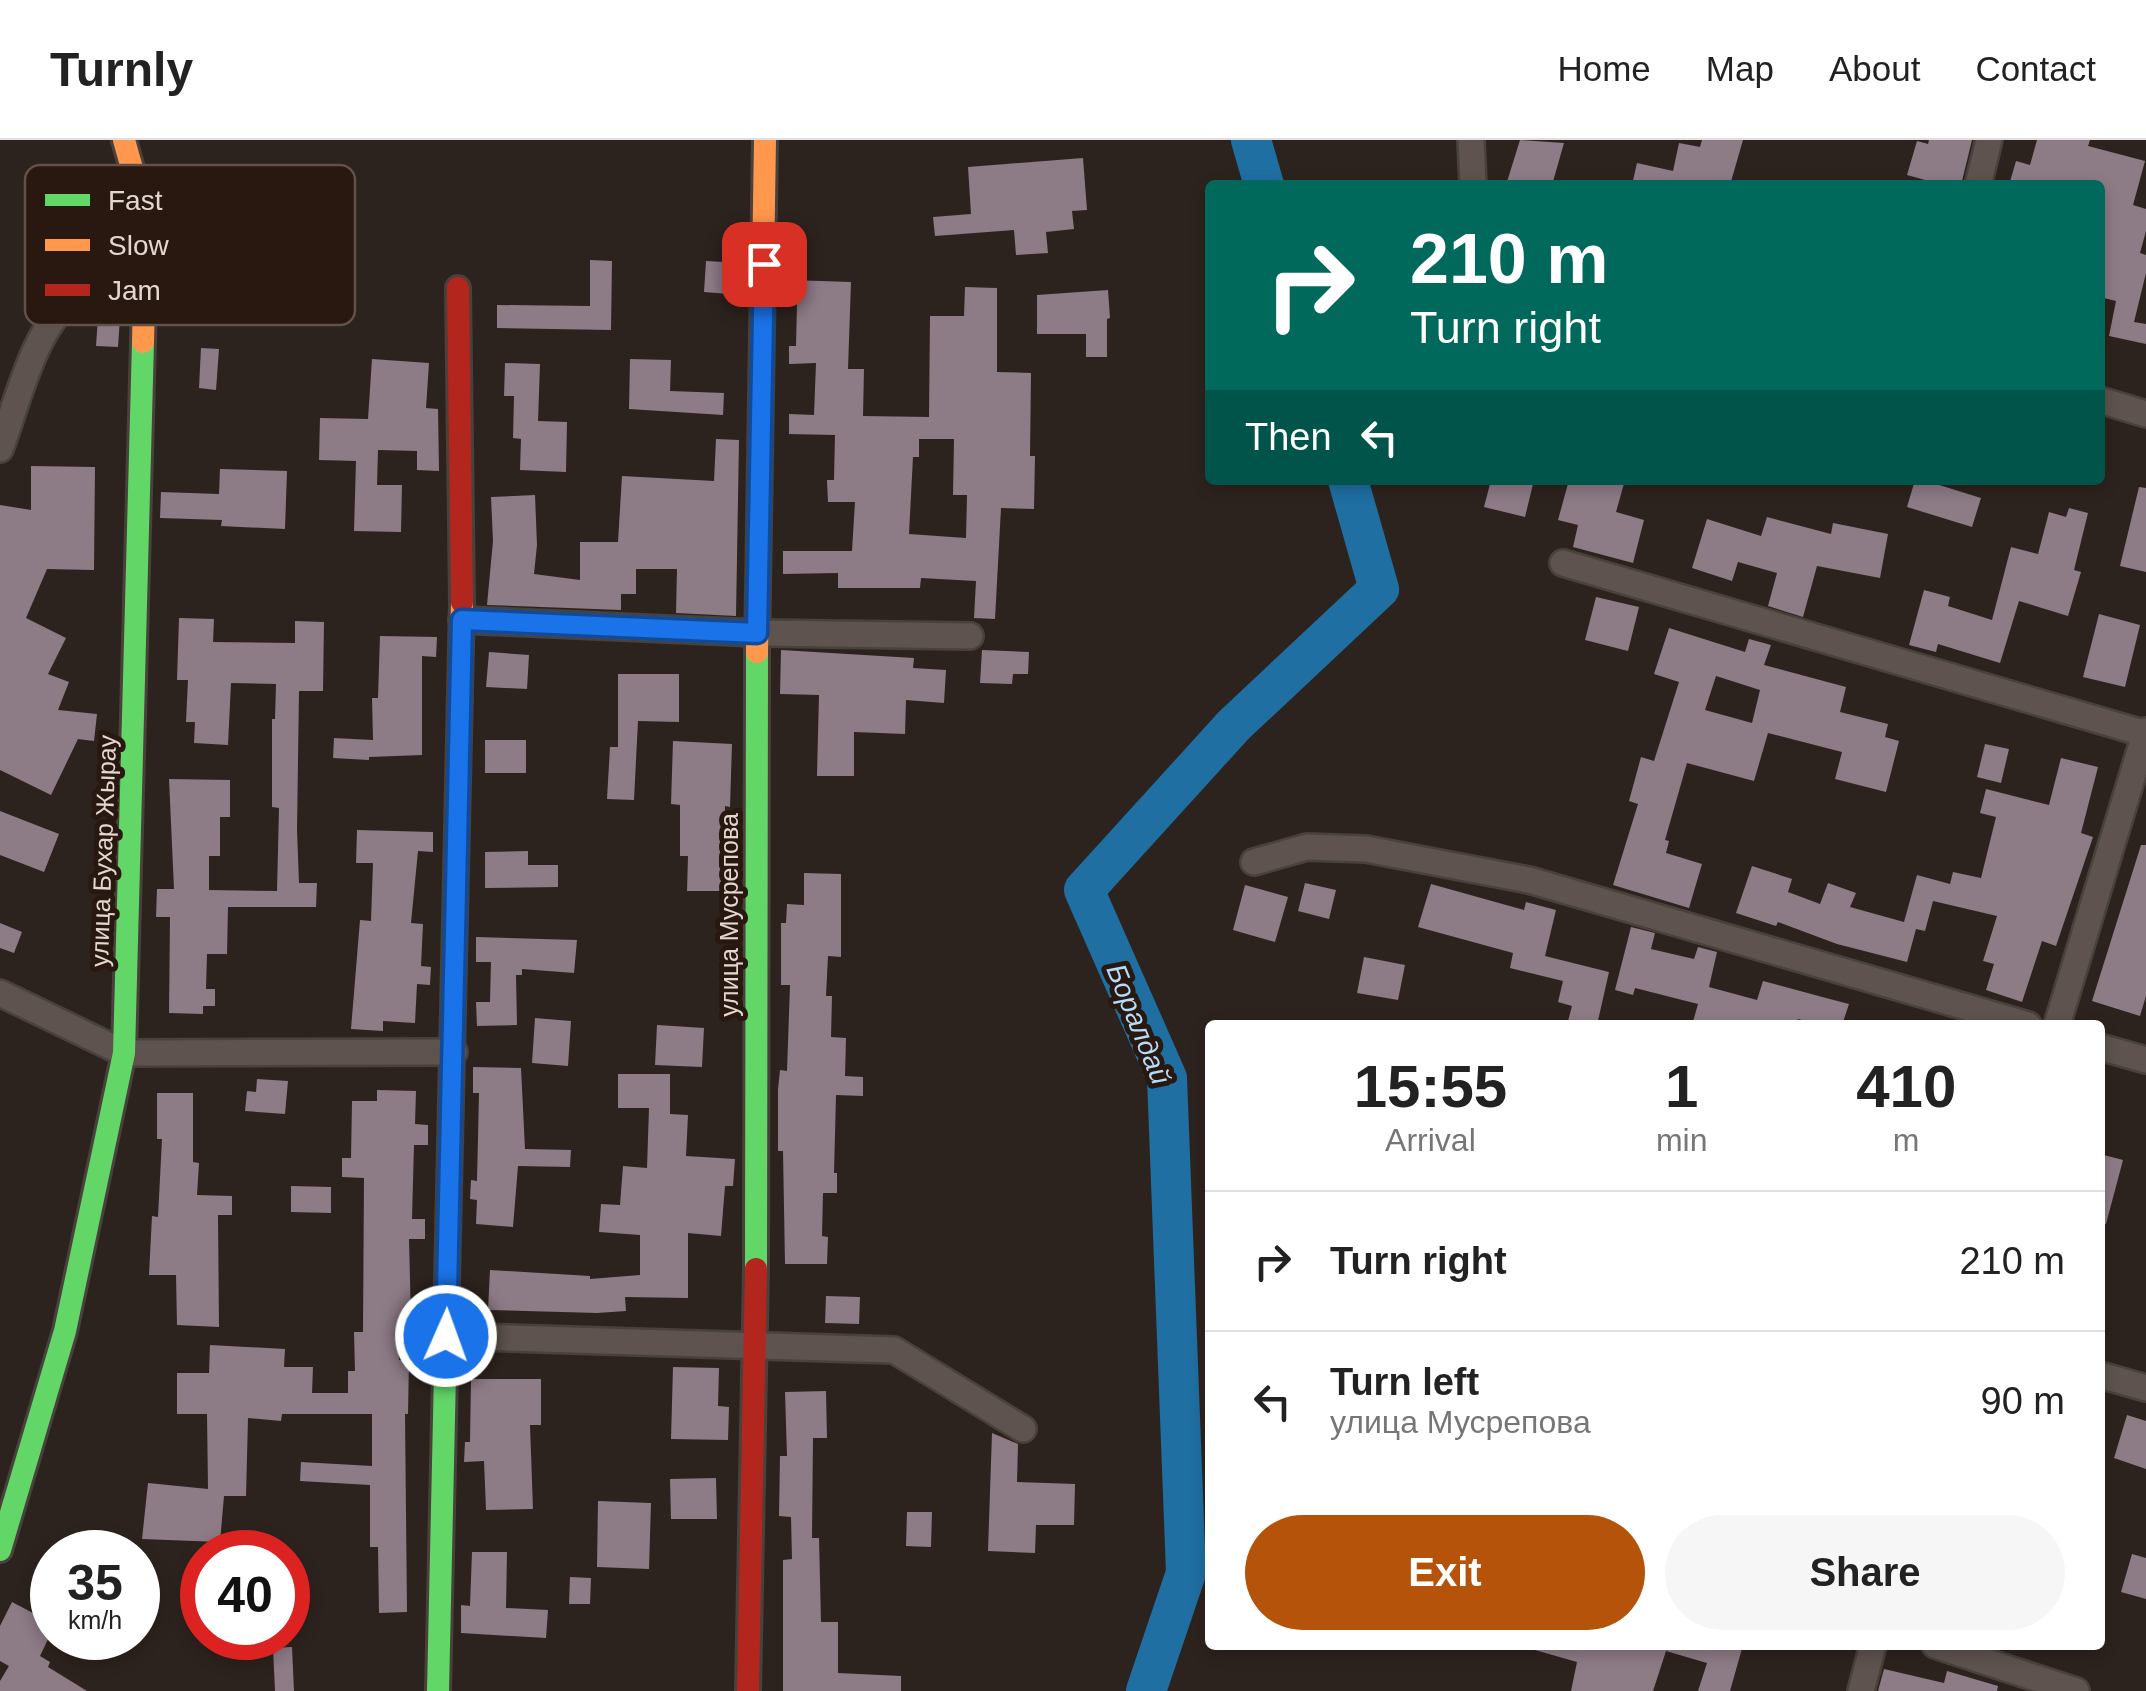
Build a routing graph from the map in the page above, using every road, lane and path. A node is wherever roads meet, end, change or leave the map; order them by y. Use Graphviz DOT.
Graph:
graph roads {
  1 [pos="124,140"];
  2 [pos="764,140"];
  3 [pos="1471,140"];
  4 [pos="1989,140"];
  5 [pos="131,165"];
  6 [pos="1473,180"];
  7 [pos="1979,180"];
  8 [pos="458,288"];
  9 [pos="51,325"];
  10 [pos="143,325"];
  11 [pos="2105,402"];
  12 [pos="2146,414"];
  13 [pos="0,449"];
  14 [pos="1563,562"];
  15 [pos="462,620"];
  16 [pos="757,633"];
  17 [pos="970,636"];
  18 [pos="2146,733"];
  19 [pos="1254,862"];
  20 [pos="0,994"];
  21 [pos="2011,1020"];
  22 [pos="2059,1020"];
  23 [pos="2105,1048"];
  24 [pos="454,1052"];
  25 [pos="124,1053"];
  26 [pos="2146,1060"];
  27 [pos="446,1336"];
  28 [pos="756,1346"];
  29 [pos="2105,1376"];
  30 [pos="2146,1388"];
  31 [pos="1023,1428"];
  32 [pos="1,1547"];
  33 [pos="1871,1650"];
  34 [pos="1950,1650"];
  35 [pos="438,1691"];
  36 [pos="748,1691"];
  37 [pos="1861,1691"];
  38 [pos="2076,1691"];
  1 -- 5 [label="street, улица Бухар Жырау"];
  2 -- 16 [label="street, улица Мусрепова"];
  3 -- 6 [label="street"];
  4 -- 7 [label="street"];
  8 -- 15 [label="street"];
  9 -- 13 [label="street"];
  10 -- 25 [label="street, улица Бухар Жырау"];
  11 -- 12 [label="street"];
  14 -- 18 [label="street"];
  15 -- 16 [label="street"];
  15 -- 24 [label="street"];
  16 -- 17 [label="street"];
  16 -- 28 [label="street, улица Мусрепова"];
  18 -- 22 [label="street"];
  19 -- 21 [label="street"];
  20 -- 25 [label="street"];
  23 -- 26 [label="street"];
  24 -- 25 [label="street"];
  24 -- 27 [label="street"];
  25 -- 32 [label="street, улица Бухар Жырау"];
  27 -- 28 [label="street"];
  27 -- 35 [label="street"];
  28 -- 31 [label="street"];
  28 -- 36 [label="street, улица Мусрепова"];
  29 -- 30 [label="street"];
  33 -- 37 [label="street"];
  34 -- 38 [label="street"];
}
